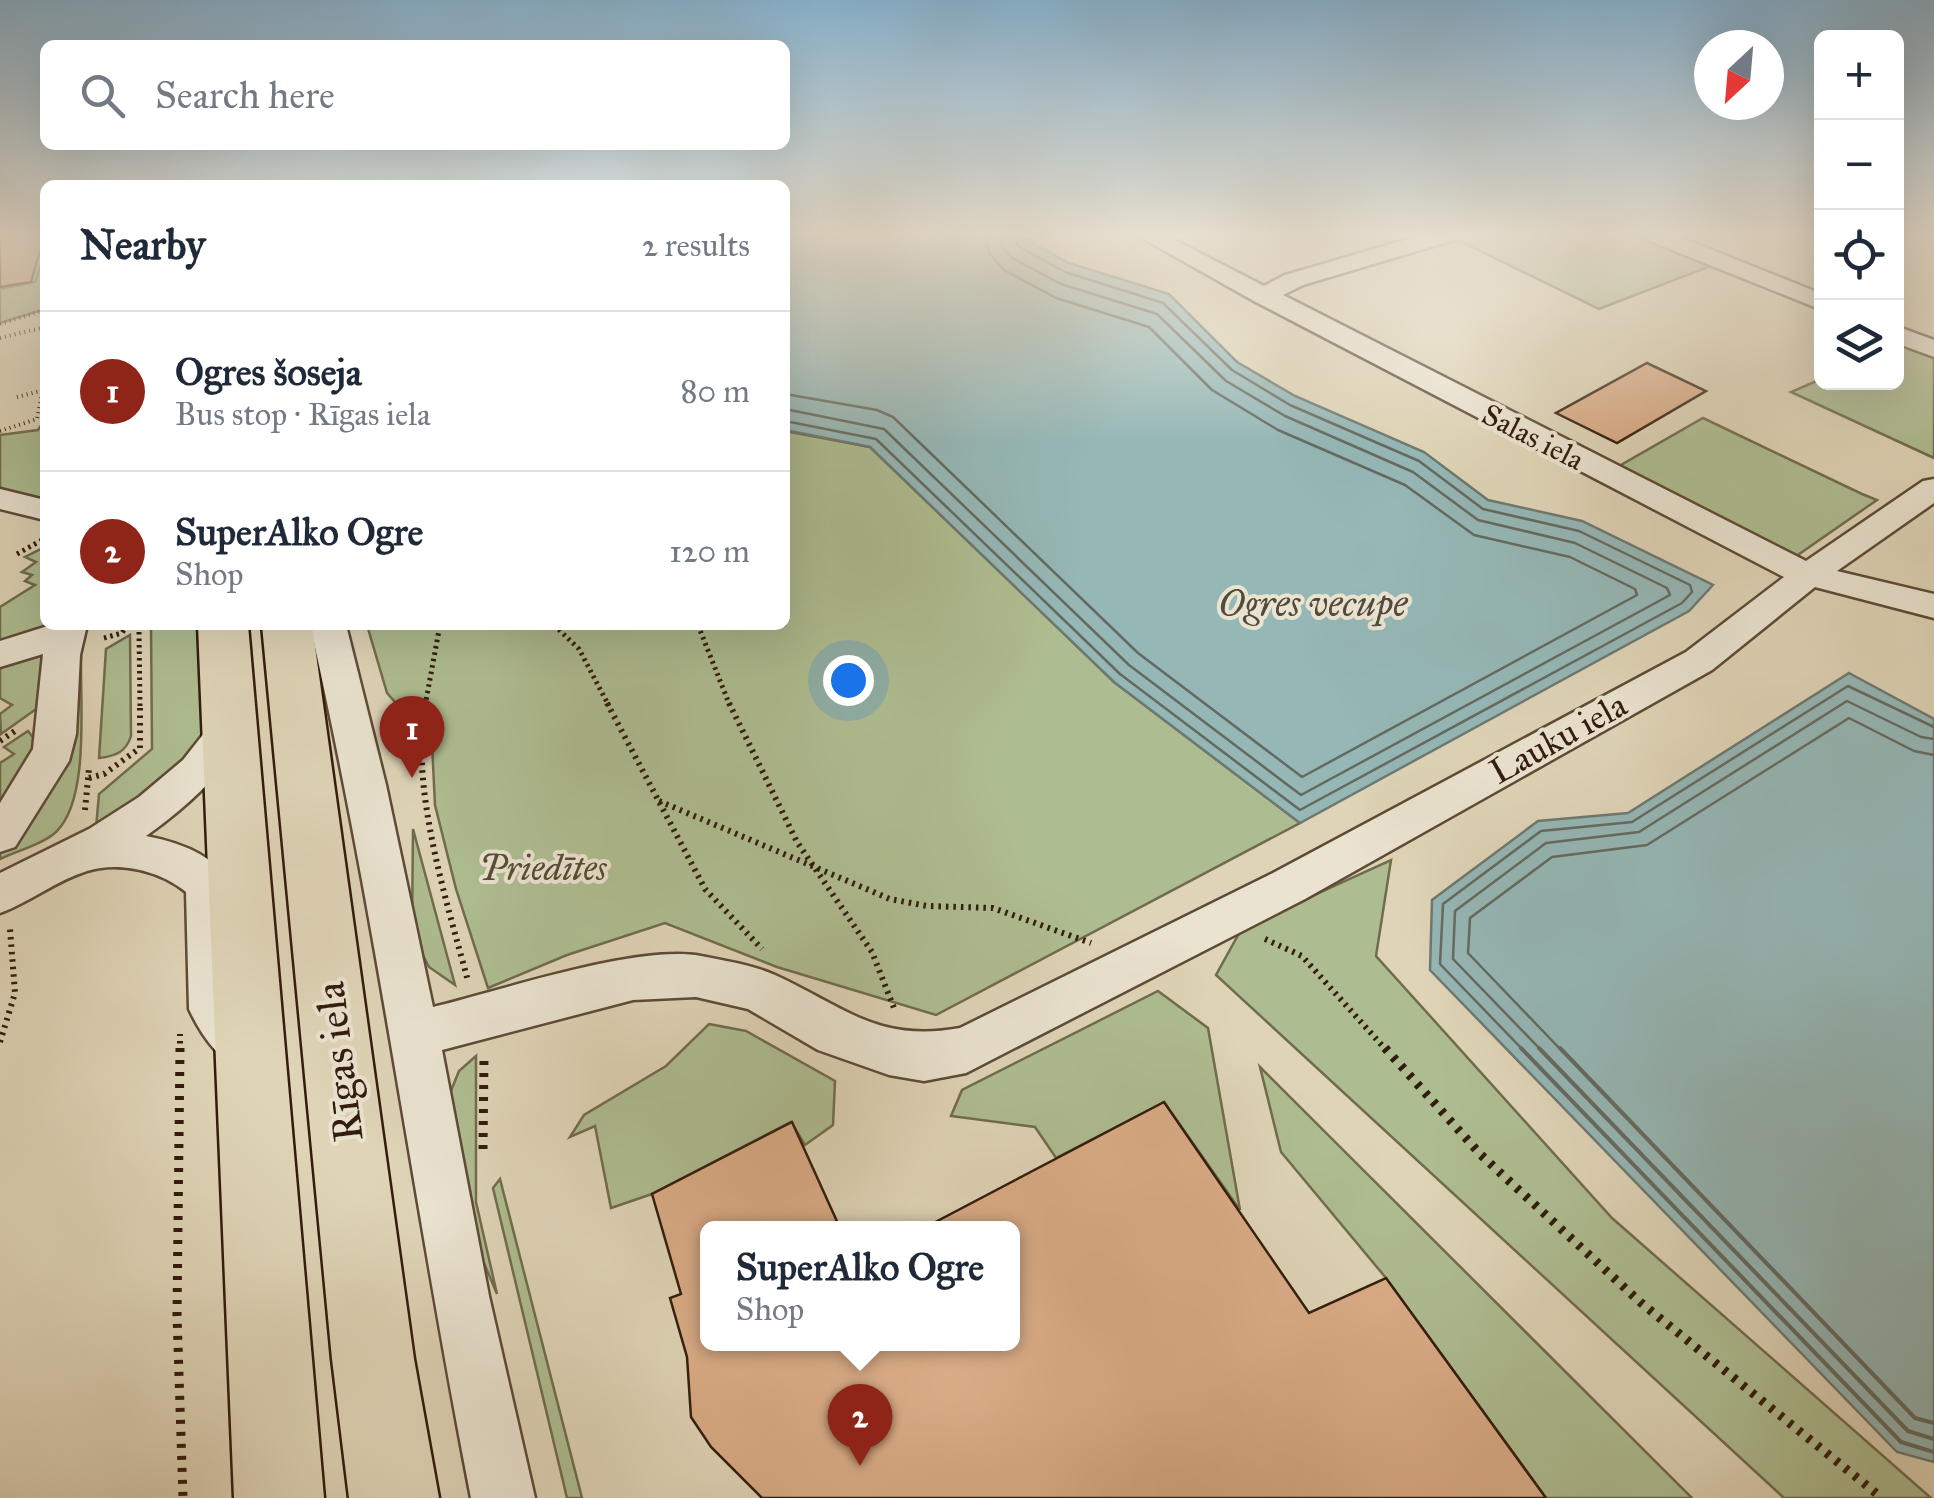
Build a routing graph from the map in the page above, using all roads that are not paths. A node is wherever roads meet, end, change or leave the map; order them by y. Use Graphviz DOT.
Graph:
graph roads {
  1 [pos="1279,304"];
  2 [pos="1904,337"];
  3 [pos="1934,349"];
  4 [pos="1934,488"];
  5 [pos="0,499"];
  6 [pos="40,509"];
  7 [pos="1808,575"];
  8 [pos="1934,606"];
  9 [pos="223,630"];
  10 [pos="288,630"];
  11 [pos="329,630"];
  12 [pos="76,634"];
  13 [pos="0,654"];
  14 [pos="230,728"];
  15 [pos="0,835"];
  16 [pos="83,854"];
  17 [pos="4,904"];
  18 [pos="416,1034"];
  19 [pos="214,1039"];
  20 [pos="278,1498"];
  21 [pos="394,1498"];
  22 [pos="503,1498"];
  1 -- 7 [label="street, Salas iela"];
  2 -- 3 [label="street"];
  4 -- 7 [label="street, Lauku iela"];
  5 -- 6 [label="street"];
  7 -- 8 [label="street, Salas iela"];
  7 -- 18 [label="street, Lauku iela"];
  9 -- 14 [label="highway"];
  10 -- 21 [label="highway, Rīgas iela"];
  11 -- 18 [label="street"];
  12 -- 13 [label="street"];
  12 -- 15 [label="street"];
  14 -- 16 [label="street"];
  14 -- 19 [label="highway"];
  16 -- 17 [label="street"];
  16 -- 19 [label="street"];
  18 -- 22 [label="street"];
  19 -- 20 [label="highway"];
}
